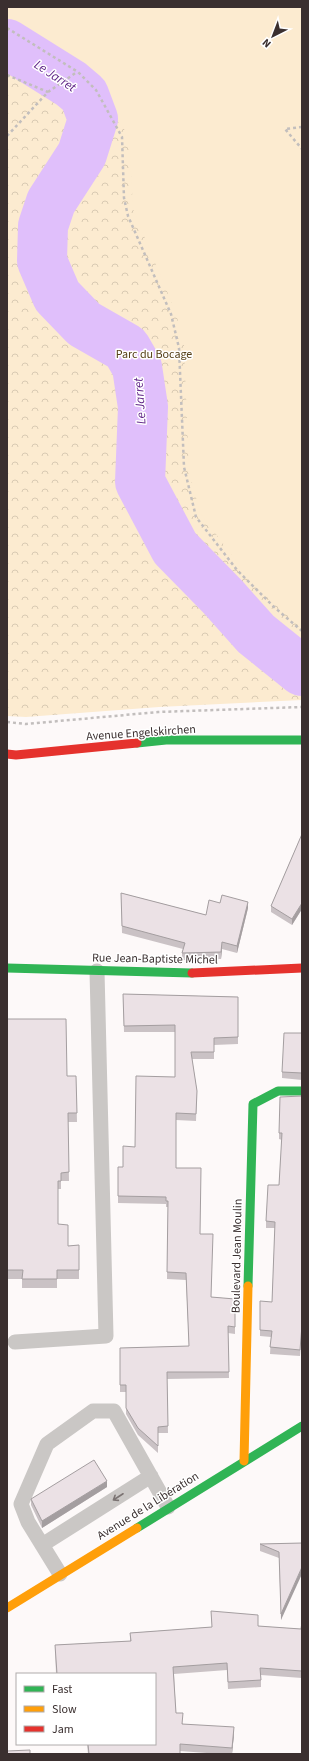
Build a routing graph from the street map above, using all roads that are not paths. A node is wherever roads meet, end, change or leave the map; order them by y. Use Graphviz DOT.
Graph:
graph roads {
  1 [pos="302,740"];
  2 [pos="7,754"];
  3 [pos="7,968"];
  4 [pos="302,968"];
  5 [pos="97,971"];
  6 [pos="302,1092"];
  7 [pos="15,1342"];
  8 [pos="302,1426"];
  9 [pos="244,1461"];
  10 [pos="151,1476"];
  11 [pos="168,1507"];
  12 [pos="42,1545"];
  13 [pos="60,1574"];
  14 [pos="7,1608"];
  1 -- 2 [label="street, Avenue Engelskirchen"];
  3 -- 5 [label="street, Rue Jean-Baptiste Michel"];
  4 -- 5 [label="street, Rue Jean-Baptiste Michel"];
  5 -- 7 [label="lane"];
  6 -- 9 [label="street, Boulevard Jean Moulin"];
  8 -- 9 [label="street, Avenue de la Libération"];
  9 -- 11 [label="street, Avenue de la Libération"];
  10 -- 11 [label="lane"];
  10 -- 12 [label="lane, one-way"];
  10 -- 12 [label="lane"];
  11 -- 13 [label="street, Avenue de la Libération"];
  12 -- 13 [label="lane"];
  13 -- 14 [label="street, Avenue de la Libération"];
}
